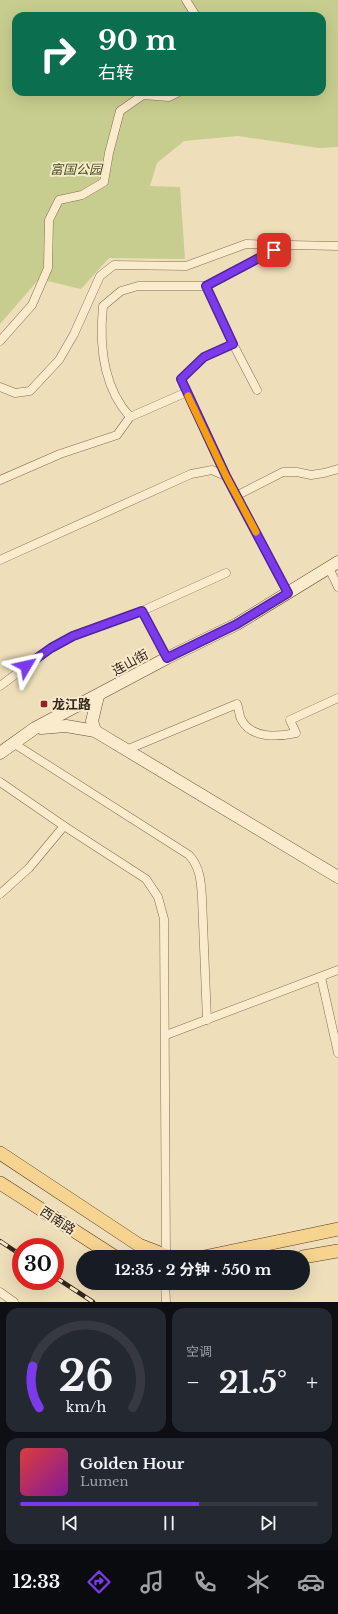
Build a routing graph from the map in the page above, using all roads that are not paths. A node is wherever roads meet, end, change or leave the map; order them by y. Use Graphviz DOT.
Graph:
graph roads {
  1 [pos="186,0"];
  2 [pos="194,12"];
  3 [pos="141,96"];
  4 [pos="156,96"];
  5 [pos="171,96"];
  6 [pos="287,243"];
  7 [pos="338,246"];
  8 [pos="206,286"];
  9 [pos="0,341"];
  10 [pos="233,344"];
  11 [pos="0,387"];
  12 [pos="257,390"];
  13 [pos="187,392"];
  14 [pos="130,417"];
  15 [pos="338,469"];
  16 [pos="226,476"];
  17 [pos="0,480"];
  18 [pos="236,496"];
  19 [pos="0,560"];
  20 [pos="334,565"];
  21 [pos="226,574"];
  22 [pos="338,588"];
  23 [pos="288,593"];
  24 [pos="142,611"];
  25 [pos="167,658"];
  26 [pos="0,686"];
  27 [pos="98,696"];
  28 [pos="336,699"];
  29 [pos="338,708"];
  30 [pos="36,728"];
  31 [pos="95,731"];
  32 [pos="13,743"];
  33 [pos="126,750"];
  34 [pos="0,753"];
  35 [pos="0,782"];
  36 [pos="64,826"];
  37 [pos="338,878"];
  38 [pos="0,894"];
  39 [pos="338,970"];
  40 [pos="321,977"];
  41 [pos="207,1020"];
  42 [pos="166,1035"];
  43 [pos="338,1053"];
  44 [pos="0,1153"];
  45 [pos="0,1183"];
  46 [pos="338,1229"];
  47 [pos="104,1250"];
  48 [pos="151,1250"];
  49 [pos="167,1250"];
  50 [pos="238,1250"];
  51 [pos="338,1251"];
  52 [pos="310,1257"];
  53 [pos="166,1290"];
  54 [pos="0,1292"];
  55 [pos="14,1302"];
  56 [pos="166,1302"];
  1 -- 2 [label="street"];
  3 -- 9 [label="street"];
  4 -- 5 [label="street"];
  6 -- 7 [label="street"];
  6 -- 8 [label="street"];
  6 -- 11 [label="street"];
  8 -- 10 [label="street"];
  8 -- 14 [label="street"];
  10 -- 12 [label="street"];
  10 -- 13 [label="street"];
  13 -- 14 [label="street"];
  13 -- 16 [label="street"];
  14 -- 17 [label="street"];
  15 -- 18 [label="street"];
  16 -- 18 [label="street"];
  16 -- 19 [label="street"];
  18 -- 23 [label="street"];
  20 -- 22 [label="street"];
  20 -- 23 [label="street, 连山街"];
  21 -- 24 [label="street"];
  23 -- 25 [label="street, 连山街"];
  24 -- 25 [label="street"];
  24 -- 26 [label="street"];
  25 -- 27 [label="street, 连山街"];
  27 -- 30 [label="street, 连山街"];
  27 -- 31 [label="street"];
  28 -- 29 [label="street"];
  28 -- 33 [label="street"];
  30 -- 31 [label="street"];
  30 -- 32 [label="street, 连山街"];
  31 -- 33 [label="street"];
  32 -- 34 [label="street, 连山街"];
  32 -- 41 [label="street"];
  33 -- 37 [label="street"];
  35 -- 36 [label="street"];
  36 -- 38 [label="street"];
  36 -- 42 [label="street"];
  39 -- 40 [label="street"];
  40 -- 41 [label="street"];
  40 -- 43 [label="street"];
  41 -- 42 [label="street"];
  42 -- 49 [label="street"];
  44 -- 48 [label="main road"];
  45 -- 47 [label="main road, 西南路"];
  46 -- 50 [label="main road"];
  51 -- 52 [label="main road"];
  53 -- 56 [label="street"];
  54 -- 55 [label="street"];
}
